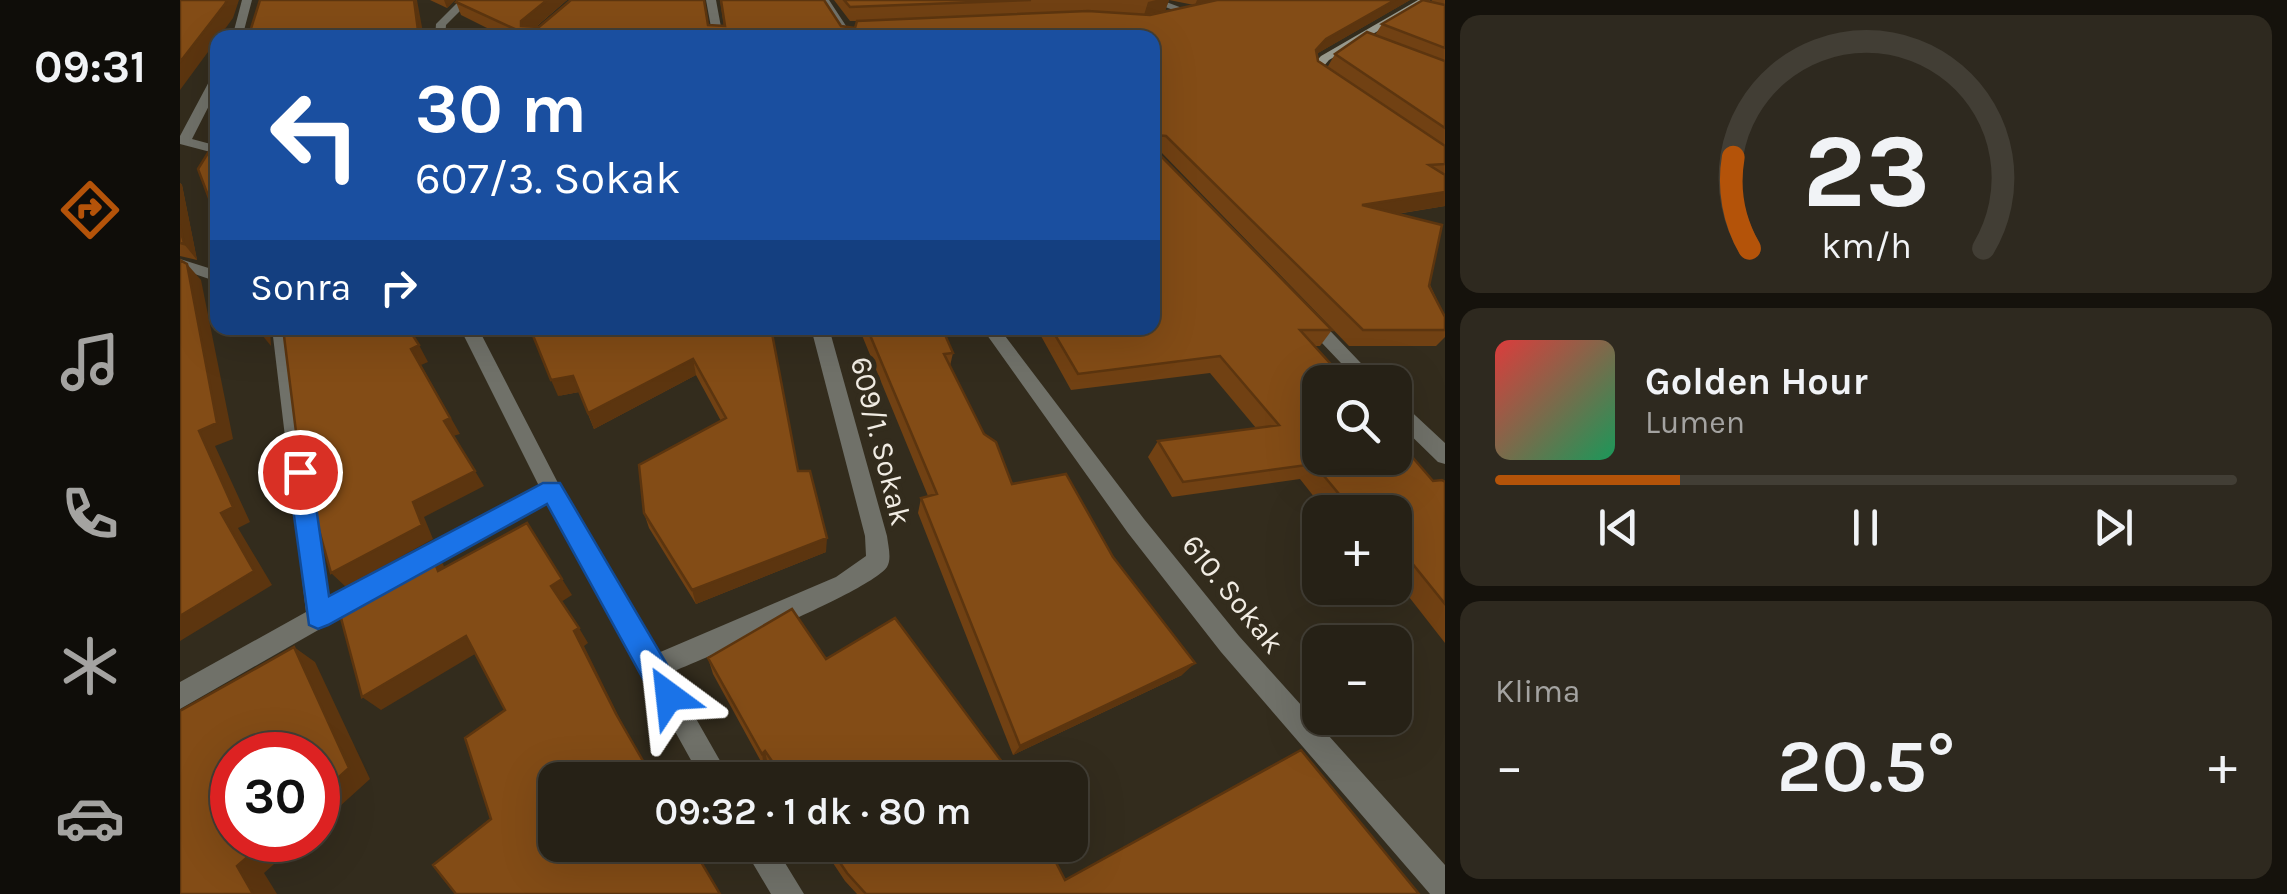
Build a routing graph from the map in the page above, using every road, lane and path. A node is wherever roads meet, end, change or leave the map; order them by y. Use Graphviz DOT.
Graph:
graph roads {
  1 [pos="248,0"];
  2 [pos="466,0"];
  3 [pos="711,0"];
  4 [pos="824,0"];
  5 [pos="1152,0"];
  6 [pos="1423,6"];
  7 [pos="1208,10"];
  8 [pos="1192,14"];
  9 [pos="1175,18"];
  10 [pos="865,28"];
  11 [pos="239,30"];
  12 [pos="441,30"];
  13 [pos="717,30"];
  14 [pos="845,30"];
  15 [pos="858,30"];
  16 [pos="1356,38"];
  17 [pos="1374,44"];
  18 [pos="210,90"];
  19 [pos="1345,94"];
  20 [pos="182,140"];
  21 [pos="210,148"];
  22 [pos="180,264"];
  23 [pos="210,274"];
  24 [pos="1302,312"];
  25 [pos="282,335"];
  26 [pos="473,335"];
  27 [pos="822,335"];
  28 [pos="995,335"];
  29 [pos="1353,365"];
  30 [pos="1412,425"];
  31 [pos="1444,456"];
  32 [pos="551,490"];
  33 [pos="318,616"];
  34 [pos="653,668"];
  35 [pos="180,696"];
  36 [pos="706,762"];
  37 [pos="768,862"];
  38 [pos="1444,888"];
  39 [pos="789,894"];
  1 -- 11 [label="street"];
  2 -- 12 [label="street"];
  3 -- 13 [label="street"];
  4 -- 14 [label="street"];
  5 -- 8 [label="street"];
  6 -- 16 [label="street"];
  7 -- 8 [label="street"];
  8 -- 9 [label="street"];
  10 -- 15 [label="street"];
  16 -- 17 [label="street"];
  16 -- 19 [label="street"];
  18 -- 20 [label="street"];
  20 -- 21 [label="street"];
  22 -- 23 [label="street"];
  24 -- 29 [label="street"];
  25 -- 33 [label="street"];
  26 -- 32 [label="street"];
  27 -- 34 [label="street, 609/1. Sokak"];
  28 -- 38 [label="street, 610. Sokak"];
  30 -- 31 [label="street"];
  32 -- 33 [label="street"];
  32 -- 34 [label="street"];
  33 -- 35 [label="street"];
  34 -- 36 [label="street"];
  37 -- 39 [label="street"];
}
